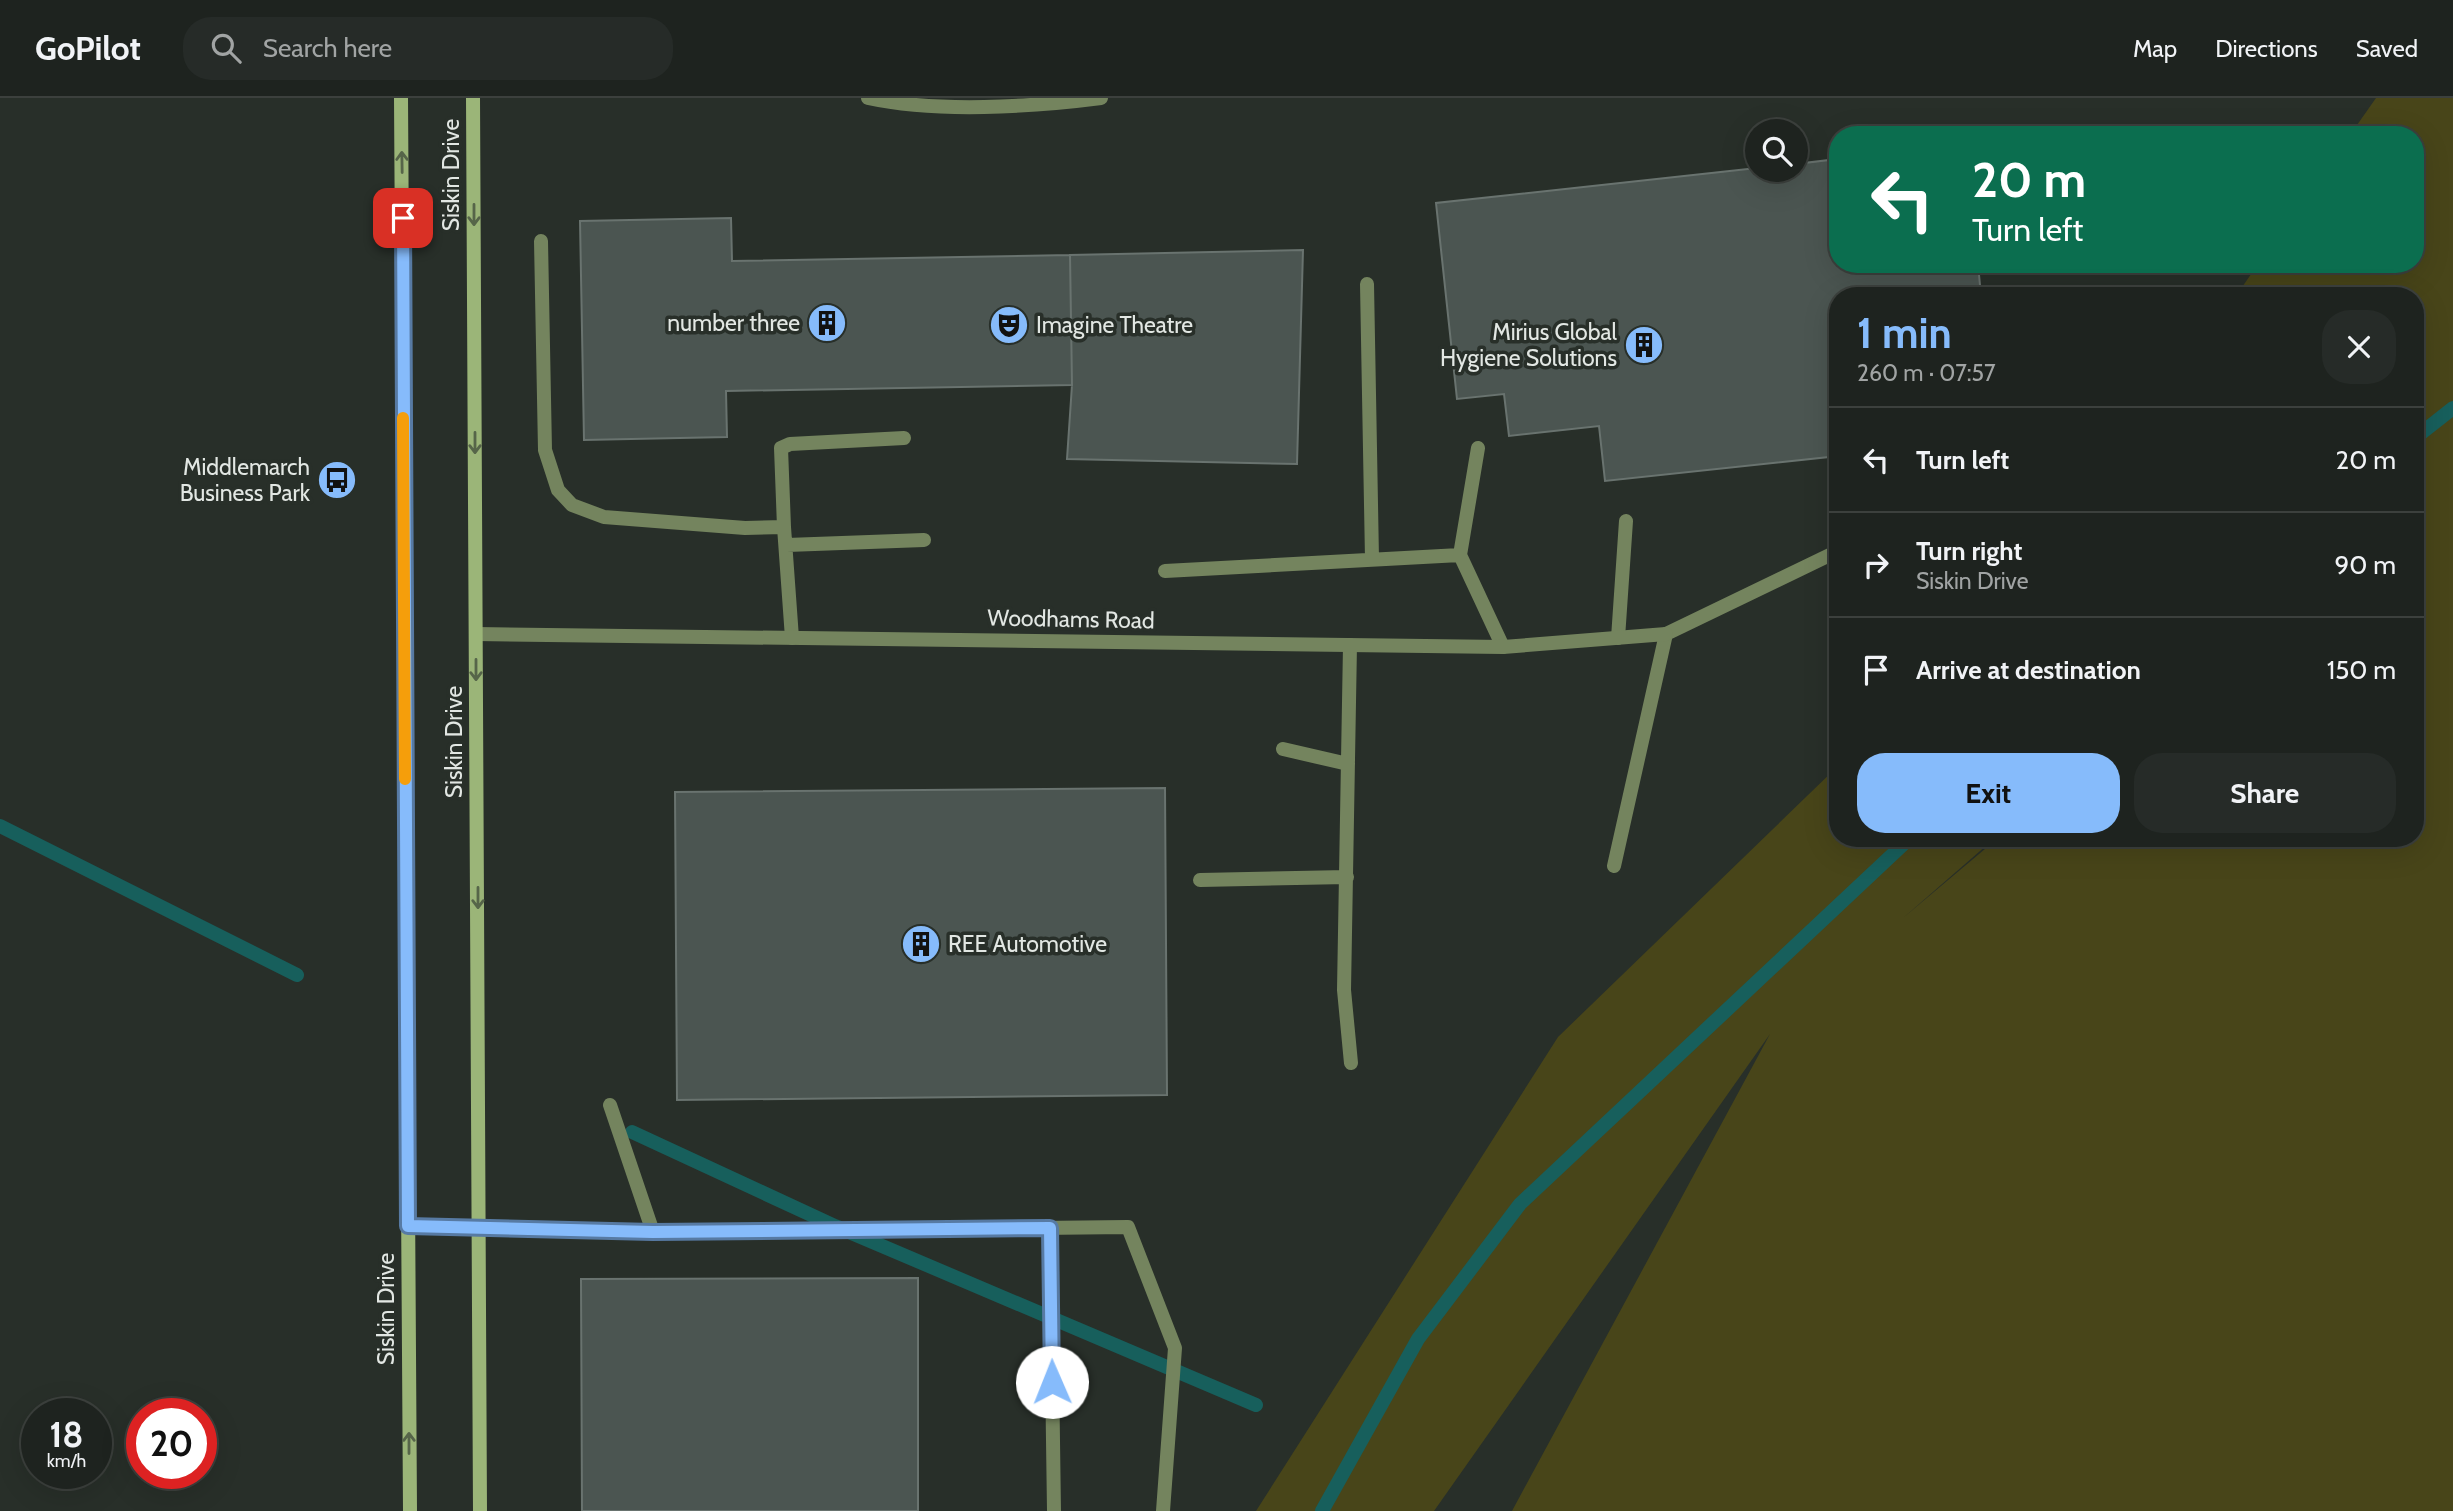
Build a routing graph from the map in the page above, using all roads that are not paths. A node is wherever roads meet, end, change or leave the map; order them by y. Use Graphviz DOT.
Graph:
graph roads {
  1 [pos="401,98"];
  2 [pos="473,98"];
  3 [pos="868,98"];
  4 [pos="1101,98"];
  5 [pos="1032,102"];
  6 [pos="541,241"];
  7 [pos="1367,284"];
  8 [pos="904,438"];
  9 [pos="1478,449"];
  10 [pos="1626,521"];
  11 [pos="784,527"];
  12 [pos="924,540"];
  13 [pos="787,545"];
  14 [pos="1460,555"];
  15 [pos="1829,555"];
  16 [pos="1372,559"];
  17 [pos="1166,571"];
  18 [pos="476,634"];
  19 [pos="1666,635"];
  20 [pos="792,638"];
  21 [pos="1618,638"];
  22 [pos="1350,645"];
  23 [pos="1503,647"];
  24 [pos="1283,749"];
  25 [pos="1348,764"];
  26 [pos="1614,866"];
  27 [pos="1347,877"];
  28 [pos="1200,880"];
  29 [pos="1352,1063"];
  30 [pos="610,1104"];
  31 [pos="408,1226"];
  32 [pos="478,1226"];
  33 [pos="1050,1228"];
  34 [pos="653,1232"];
  35 [pos="410,1511"];
  36 [pos="480,1511"];
  37 [pos="1054,1511"];
  38 [pos="1163,1511"];
  31 -- 1 [label="street, Siskin Drive, one-way"];
  2 -- 18 [label="street, Siskin Drive, one-way"];
  3 -- 5 [label="street"];
  4 -- 5 [label="street"];
  6 -- 11 [label="street"];
  7 -- 16 [label="street"];
  8 -- 11 [label="street"];
  9 -- 14 [label="street"];
  10 -- 21 [label="street"];
  11 -- 13 [label="street"];
  12 -- 13 [label="street"];
  13 -- 20 [label="street"];
  14 -- 16 [label="street"];
  14 -- 23 [label="street"];
  15 -- 19 [label="street"];
  16 -- 17 [label="street"];
  18 -- 20 [label="street, Woodhams Road"];
  18 -- 32 [label="street, Siskin Drive, one-way"];
  19 -- 21 [label="street, Woodhams Road"];
  19 -- 26 [label="street"];
  20 -- 22 [label="street, Woodhams Road"];
  21 -- 23 [label="street, Woodhams Road"];
  22 -- 23 [label="street, Woodhams Road"];
  22 -- 25 [label="street"];
  24 -- 25 [label="street"];
  25 -- 27 [label="street"];
  27 -- 28 [label="street"];
  27 -- 29 [label="street"];
  30 -- 34 [label="street"];
  31 -- 32 [label="street"];
  35 -- 31 [label="street, Siskin Drive, one-way"];
  32 -- 34 [label="street"];
  32 -- 36 [label="street, Siskin Drive"];
  33 -- 34 [label="street"];
  33 -- 37 [label="street"];
  33 -- 38 [label="street"];
}
